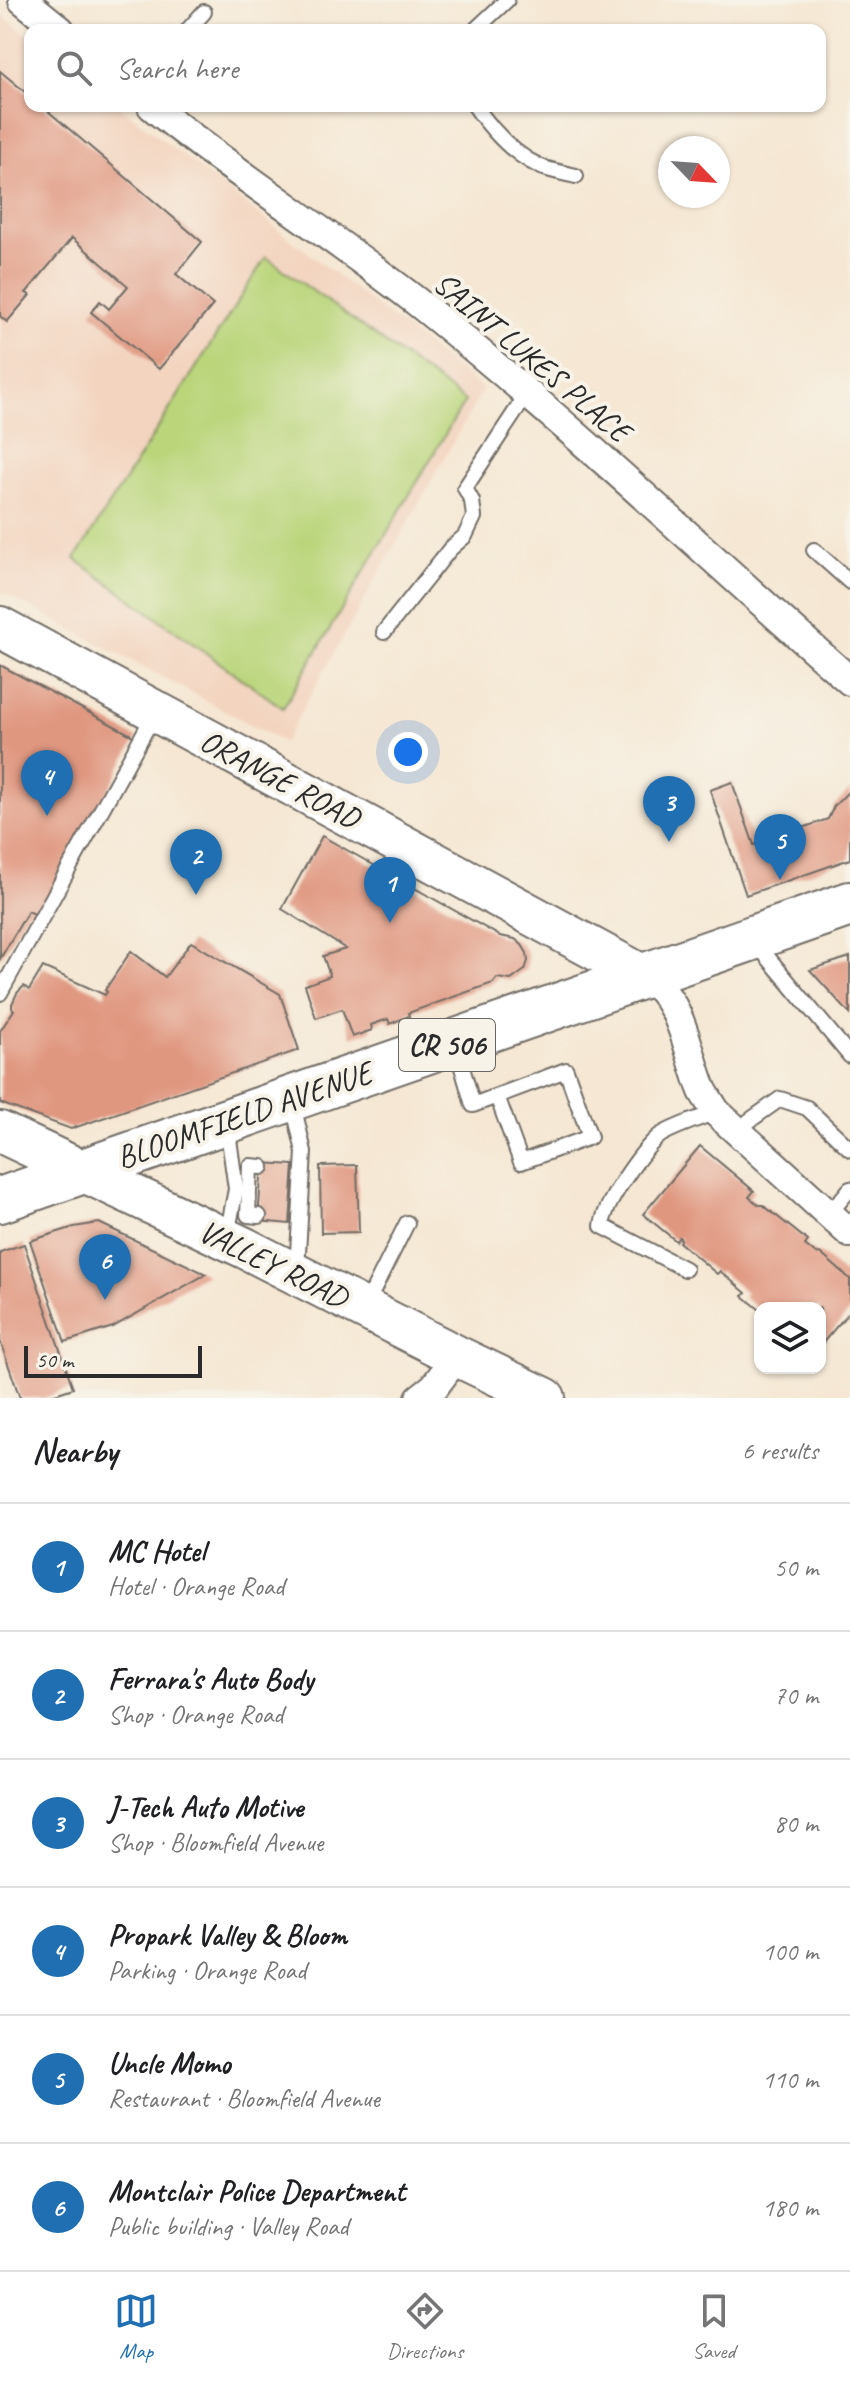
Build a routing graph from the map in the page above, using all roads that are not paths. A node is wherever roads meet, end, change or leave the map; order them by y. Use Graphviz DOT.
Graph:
graph roads {
  1 [pos="23,0"];
  2 [pos="507,0"];
  3 [pos="204,12"];
  4 [pos="53,24"];
  5 [pos="193,24"];
  6 [pos="481,24"];
  7 [pos="159,112"];
  8 [pos="479,112"];
  9 [pos="576,176"];
  10 [pos="527,394"];
  11 [pos="814,550"];
  12 [pos="850,582"];
  13 [pos="0,627"];
  14 [pos="384,632"];
  15 [pos="850,681"];
  16 [pos="156,712"];
  17 [pos="850,904"];
  18 [pos="752,939"];
  19 [pos="644,976"];
  20 [pos="0,993"];
  21 [pos="454,1043"];
  22 [pos="850,1056"];
  23 [pos="497,1096"];
  24 [pos="292,1100"];
  25 [pos="716,1112"];
  26 [pos="226,1121"];
  27 [pos="0,1132"];
  28 [pos="739,1135"];
  29 [pos="850,1149"];
  30 [pos="262,1167"];
  31 [pos="82,1171"];
  32 [pos="249,1189"];
  33 [pos="850,1189"];
  34 [pos="0,1200"];
  35 [pos="829,1214"];
  36 [pos="259,1216"];
  37 [pos="407,1223"];
  38 [pos="850,1233"];
  39 [pos="226,1239"];
  40 [pos="685,1269"];
  41 [pos="297,1276"];
  42 [pos="364,1309"];
  43 [pos="457,1356"];
  44 [pos="420,1398"];
  45 [pos="545,1398"];
  1 -- 4 [label="street"];
  2 -- 6 [label="lane"];
  3 -- 5 [label="lane"];
  7 -- 10 [label="street, SAINT LUKES PLACE"];
  8 -- 9 [label="lane"];
  10 -- 14 [label="lane"];
  10 -- 15 [label="street, SAINT LUKES PLACE"];
  11 -- 12 [label="lane"];
  13 -- 16 [label="street, ORANGE ROAD"];
  16 -- 19 [label="street, ORANGE ROAD"];
  16 -- 20 [label="lane"];
  17 -- 18 [label="main road, BLOOMFIELD AVENUE / CR 506"];
  18 -- 19 [label="main road, BLOOMFIELD AVENUE / CR 506"];
  18 -- 22 [label="lane"];
  19 -- 21 [label="main road, BLOOMFIELD AVENUE / CR 506"];
  19 -- 25 [label="street"];
  21 -- 23 [label="lane"];
  21 -- 24 [label="main road, BLOOMFIELD AVENUE / CR 506"];
  23 -- 23 [label="lane"];
  24 -- 26 [label="main road, BLOOMFIELD AVENUE / CR 506"];
  24 -- 41 [label="lane"];
  25 -- 28 [label="street"];
  25 -- 40 [label="lane"];
  26 -- 31 [label="main road, BLOOMFIELD AVENUE / CR 506"];
  26 -- 32 [label="lane"];
  27 -- 31 [label="street, VALLEY ROAD"];
  28 -- 29 [label="lane"];
  28 -- 35 [label="street"];
  30 -- 32 [label="lane"];
  31 -- 34 [label="main road, BLOOMFIELD AVENUE / CR 506"];
  31 -- 39 [label="street, VALLEY ROAD"];
  32 -- 36 [label="lane"];
  32 -- 39 [label="lane"];
  33 -- 35 [label="lane"];
  35 -- 38 [label="street"];
  37 -- 42 [label="lane"];
  39 -- 41 [label="street, VALLEY ROAD"];
  41 -- 42 [label="street, VALLEY ROAD"];
  42 -- 43 [label="street, VALLEY ROAD"];
  43 -- 44 [label="street"];
  43 -- 45 [label="street, VALLEY ROAD"];
}
